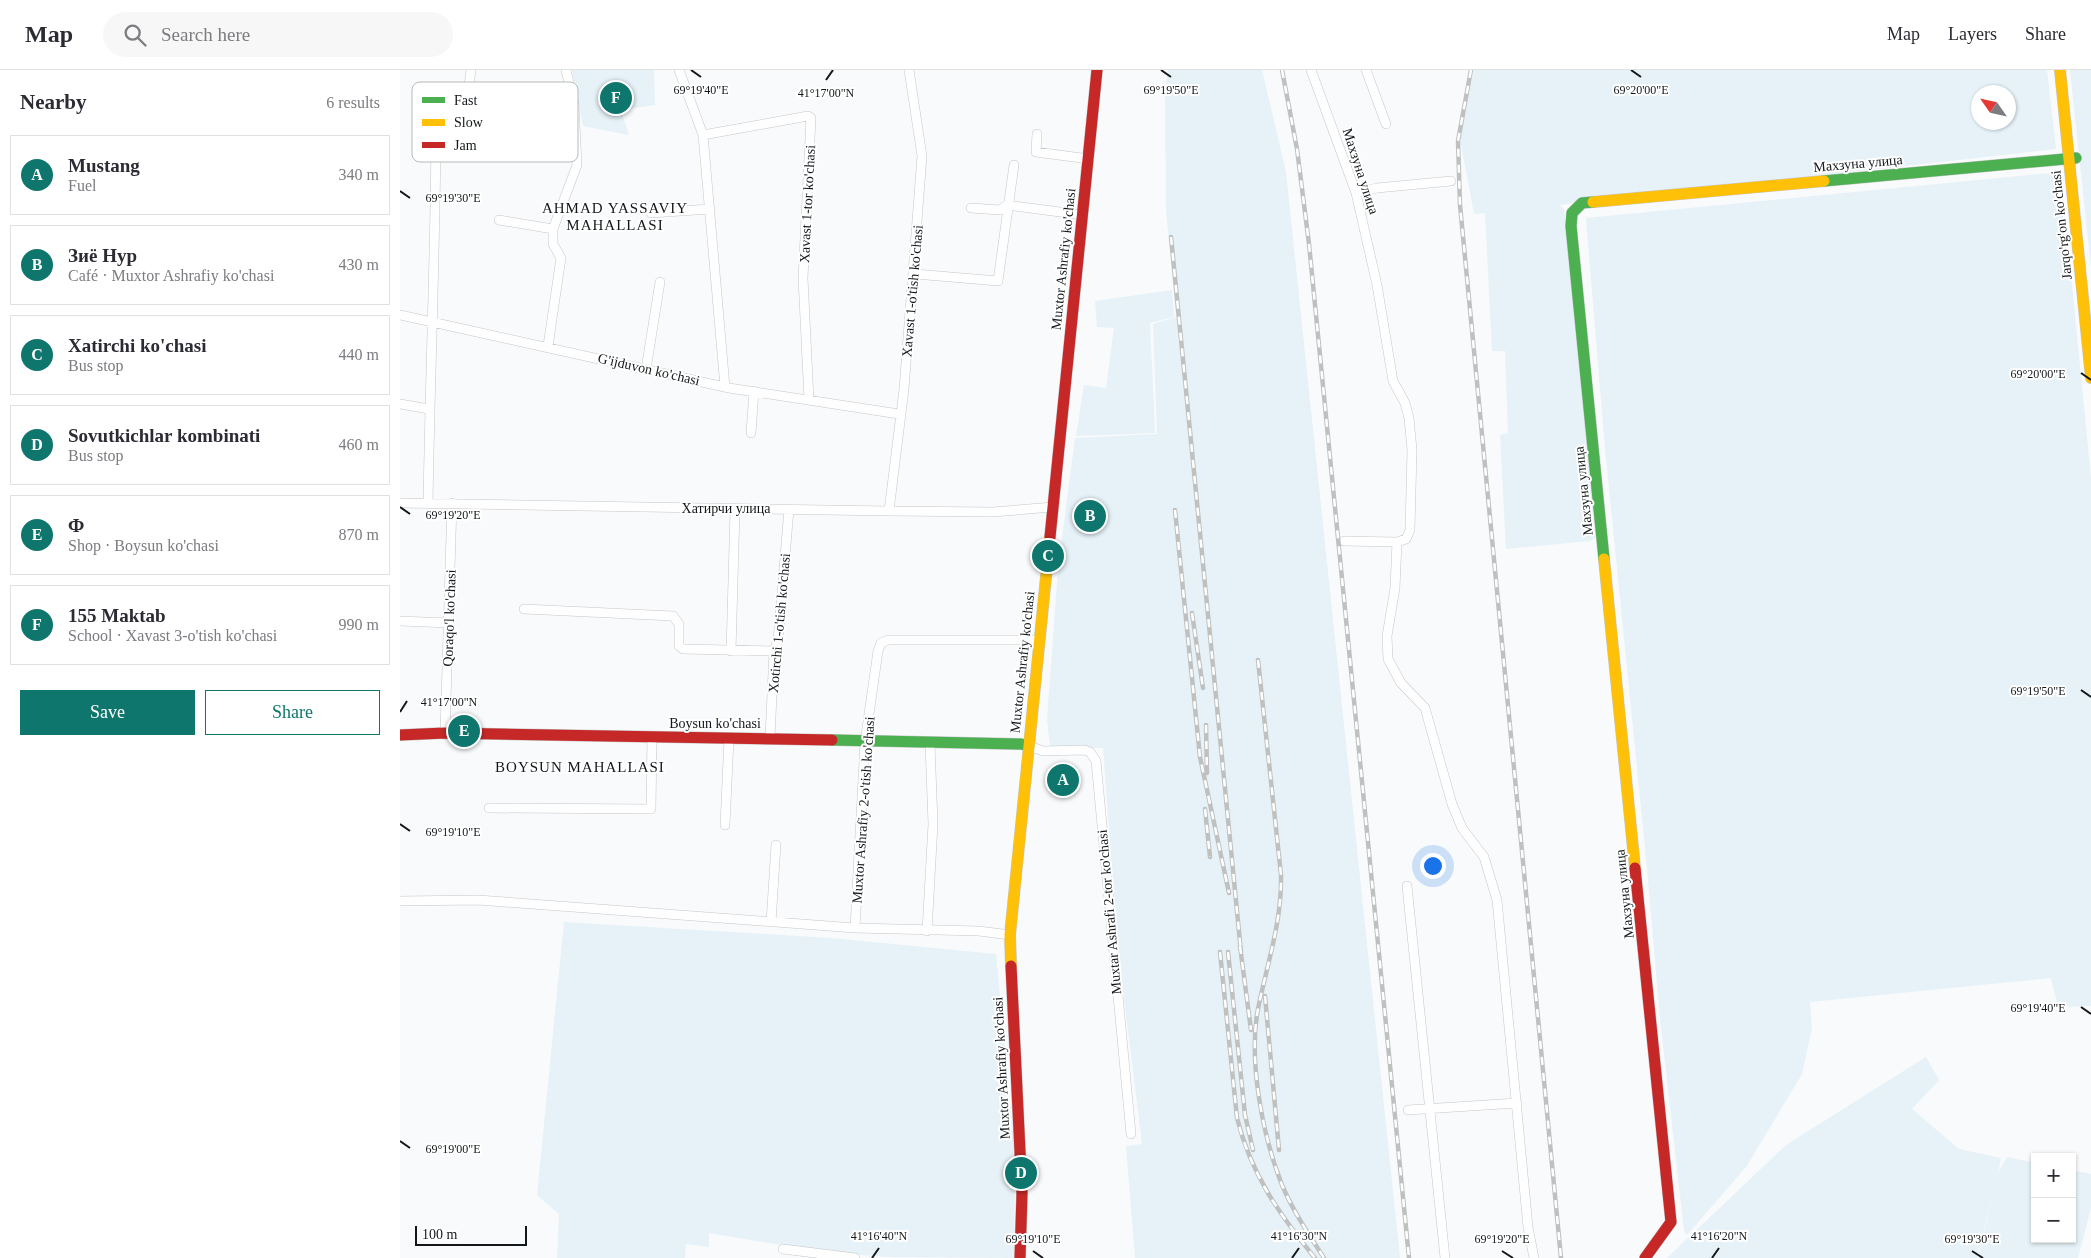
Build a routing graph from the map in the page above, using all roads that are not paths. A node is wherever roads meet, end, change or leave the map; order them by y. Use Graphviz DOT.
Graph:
graph roads {
  1 [pos="679,70"];
  2 [pos="909,70"];
  3 [pos="1097,70"];
  4 [pos="1311,70"];
  5 [pos="1366,70"];
  6 [pos="2060,70"];
  7 [pos="2067,70"];
  8 [pos="1386,124"];
  9 [pos="1037,134"];
  10 [pos="703,135"];
  11 [pos="1089,159"];
  12 [pos="2073,159"];
  13 [pos="436,162"];
  14 [pos="577,162"];
  15 [pos="1014,165"];
  16 [pos="1451,181"];
  17 [pos="1356,193"];
  18 [pos="1007,205"];
  19 [pos="970,208"];
  20 [pos="710,209"];
  21 [pos="651,213"];
  22 [pos="1083,215"];
  23 [pos="500,220"];
  24 [pos="553,229"];
  25 [pos="915,274"];
  26 [pos="660,282"];
  27 [pos="2091,309"];
  28 [pos="400,315"];
  29 [pos="431,322"];
  30 [pos="548,346"];
  31 [pos="646,369"];
  32 [pos="2091,378"];
  33 [pos="725,387"];
  34 [pos="754,391"];
  35 [pos="808,400"];
  36 [pos="400,404"];
  37 [pos="429,409"];
  38 [pos="899,414"];
  39 [pos="751,433"];
  40 [pos="452,502"];
  41 [pos="400,503"];
  42 [pos="428,503"];
  43 [pos="1052,507"];
  44 [pos="789,509"];
  45 [pos="735,510"];
  46 [pos="889,511"];
  47 [pos="1344,542"];
  48 [pos="1397,542"];
  49 [pos="524,609"];
  50 [pos="400,621"];
  51 [pos="449,623"];
  52 [pos="1039,640"];
  53 [pos="731,650"];
  54 [pos="774,651"];
  55 [pos="445,733"];
  56 [pos="400,735"];
  57 [pos="652,738"];
  58 [pos="770,738"];
  59 [pos="729,739"];
  60 [pos="864,742"];
  61 [pos="930,744"];
  62 [pos="1029,746"];
  63 [pos="489,808"];
  64 [pos="725,825"];
  65 [pos="776,845"];
  66 [pos="1407,886"];
  67 [pos="400,901"];
  68 [pos="772,922"];
  69 [pos="856,928"];
  70 [pos="927,931"];
  71 [pos="1010,935"];
  72 [pos="1517,1103"];
  73 [pos="1408,1110"];
  74 [pos="1428,1110"];
  75 [pos="1130,1134"];
  76 [pos="783,1249"];
  77 [pos="855,1258"];
  78 [pos="1020,1258"];
  79 [pos="1444,1258"];
  80 [pos="1534,1258"];
  81 [pos="1645,1258"];
  1 -- 10 [label="street"];
  2 -- 25 [label="street, Xavast 1-o'tish ko'chasi"];
  3 -- 11 [label="street, Muxtor Ashrafiy ko'chasi"];
  4 -- 17 [label="street, Махзуна улица"];
  5 -- 8 [label="street"];
  6 -- 12 [label="street, Jarqo'rg'on ko'chasi"];
  7 -- 12 [label="street, Jarqo'rg'on ko'chasi"];
  9 -- 11 [label="street"];
  10 -- 20 [label="street"];
  10 -- 35 [label="street, Xavast 1-tor ko'chasi"];
  11 -- 22 [label="street, Muxtor Ashrafiy ko'chasi"];
  12 -- 27 [label="street, Jarqo'rg'on ko'chasi"];
  12 -- 32 [label="street, Jarqo'rg'on ko'chasi"];
  12 -- 81 [label="street, Махзуна улица"];
  13 -- 29 [label="street"];
  14 -- 24 [label="street"];
  15 -- 18 [label="street"];
  16 -- 17 [label="street"];
  17 -- 48 [label="street, Махзуна улица"];
  18 -- 19 [label="street"];
  18 -- 22 [label="street"];
  18 -- 25 [label="street"];
  20 -- 21 [label="street"];
  20 -- 33 [label="street"];
  22 -- 43 [label="street, Muxtor Ashrafiy ko'chasi"];
  23 -- 24 [label="street"];
  24 -- 30 [label="street"];
  25 -- 38 [label="street, Xavast 1-o'tish ko'chasi"];
  26 -- 31 [label="street"];
  28 -- 29 [label="street, G'ijduvon ko'chasi"];
  29 -- 30 [label="street, G'ijduvon ko'chasi"];
  29 -- 37 [label="street"];
  30 -- 31 [label="street, G'ijduvon ko'chasi"];
  31 -- 33 [label="street, G'ijduvon ko'chasi"];
  33 -- 34 [label="street, G'ijduvon ko'chasi"];
  34 -- 35 [label="street, G'ijduvon ko'chasi"];
  34 -- 39 [label="street"];
  35 -- 38 [label="street, G'ijduvon ko'chasi"];
  36 -- 37 [label="street"];
  37 -- 42 [label="street"];
  38 -- 46 [label="street, Xavast 1-o'tish ko'chasi"];
  40 -- 42 [label="street, Хатирчи улица"];
  40 -- 45 [label="street, Хатирчи улица"];
  40 -- 51 [label="street, Qoraqo'l ko'chasi"];
  41 -- 42 [label="street, Хатирчи улица"];
  43 -- 46 [label="street, Хатирчи улица"];
  43 -- 52 [label="street, Muxtor Ashrafiy ko'chasi"];
  44 -- 45 [label="street, Хатирчи улица"];
  44 -- 46 [label="street, Хатирчи улица"];
  44 -- 54 [label="street, Xotirchi 1-o'tish ko'chasi"];
  45 -- 53 [label="street"];
  47 -- 48 [label="street"];
  48 -- 72 [label="street"];
  49 -- 53 [label="street"];
  50 -- 51 [label="street"];
  51 -- 55 [label="street, Qoraqo'l ko'chasi"];
  52 -- 60 [label="street, Muxtor Ashrafiy 2-o'tish ko'chasi"];
  52 -- 62 [label="street, Muxtor Ashrafiy ko'chasi"];
  53 -- 54 [label="street"];
  54 -- 58 [label="street, Xotirchi 1-o'tish ko'chasi"];
  55 -- 56 [label="street, Boysun ko'chasi"];
  55 -- 57 [label="street, Boysun ko'chasi"];
  57 -- 59 [label="street, Boysun ko'chasi"];
  57 -- 63 [label="street"];
  58 -- 59 [label="street, Boysun ko'chasi"];
  58 -- 60 [label="street, Boysun ko'chasi"];
  59 -- 64 [label="street"];
  60 -- 61 [label="street, Boysun ko'chasi"];
  60 -- 69 [label="street, Muxtor Ashrafiy 2-o'tish ko'chasi"];
  61 -- 62 [label="street, Boysun ko'chasi"];
  61 -- 70 [label="street"];
  62 -- 71 [label="street, Muxtor Ashrafiy ko'chasi"];
  62 -- 75 [label="street, Muxtar Ashrafi 2-tor ko'chasi"];
  65 -- 68 [label="street"];
  66 -- 74 [label="street"];
  67 -- 68 [label="street"];
  68 -- 69 [label="street"];
  69 -- 70 [label="street"];
  70 -- 71 [label="street"];
  71 -- 78 [label="street, Muxtor Ashrafiy ko'chasi"];
  72 -- 74 [label="street"];
  72 -- 80 [label="street"];
  73 -- 74 [label="street"];
  74 -- 79 [label="street"];
  76 -- 77 [label="street"];
}
